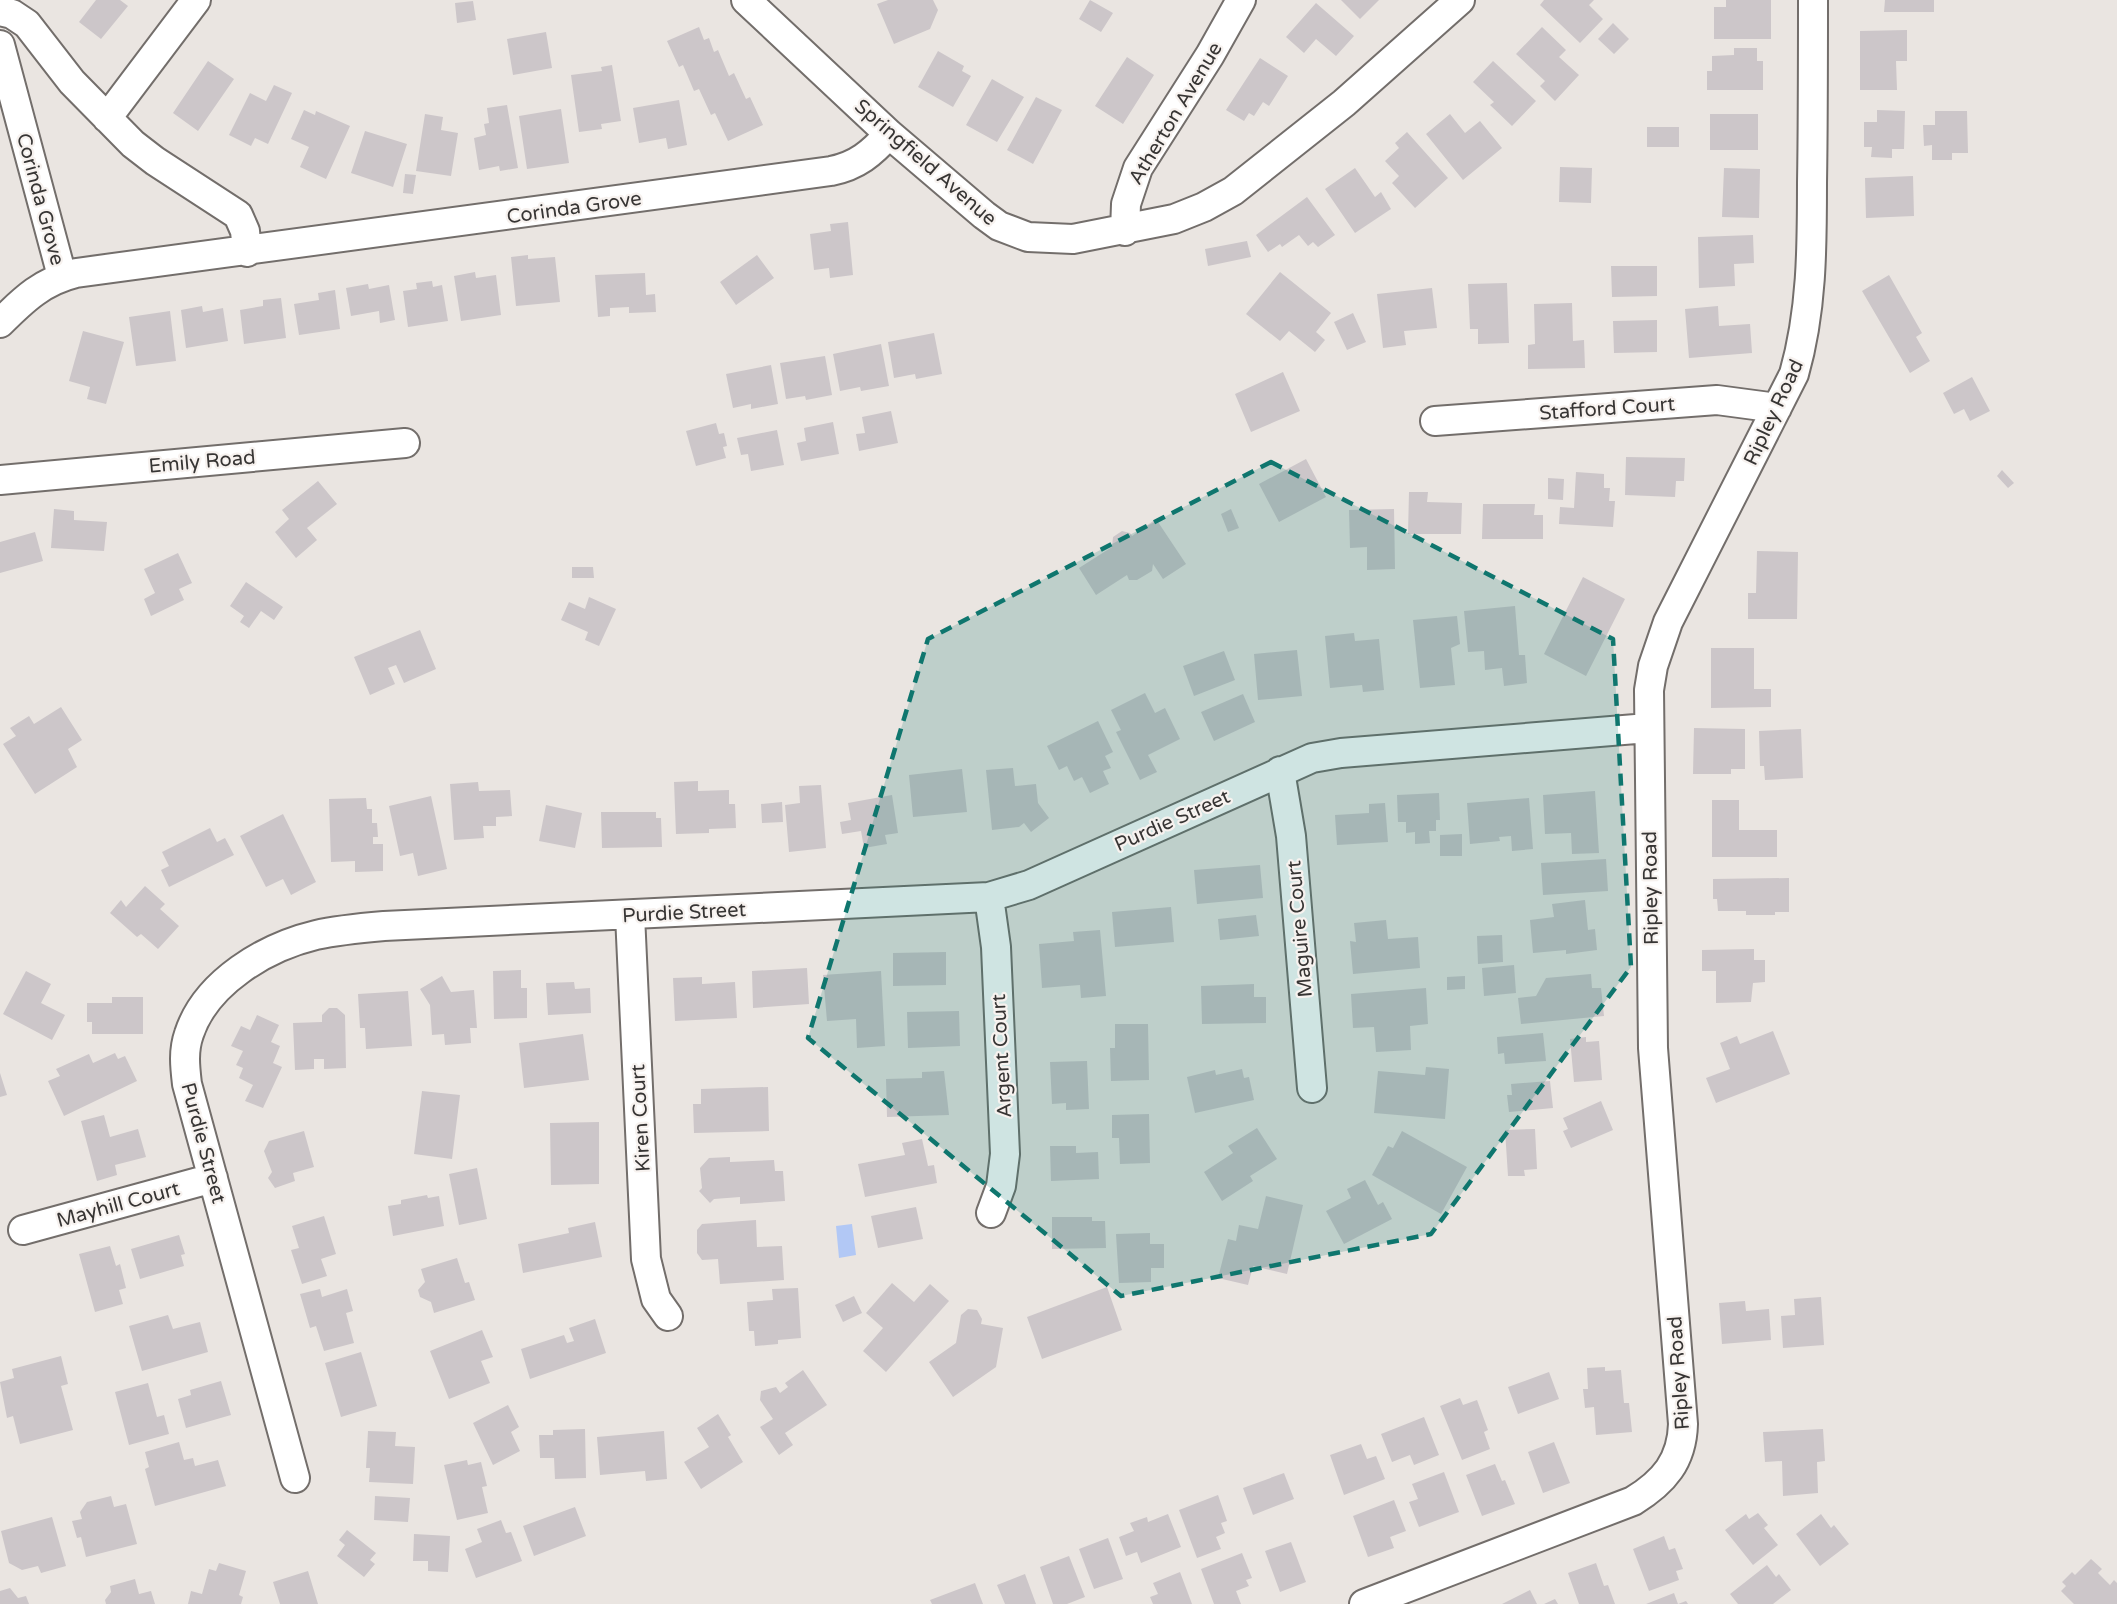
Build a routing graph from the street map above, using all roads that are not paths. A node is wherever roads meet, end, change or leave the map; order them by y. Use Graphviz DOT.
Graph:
graph roads {
  1 [pos="196,0"];
  2 [pos="746,0"];
  3 [pos="1241,0"];
  4 [pos="1460,0"];
  5 [pos="1814,0"];
  6 [pos="0,11"];
  7 [pos="0,45"];
  8 [pos="107,118"];
  9 [pos="890,134"];
  10 [pos="1125,231"];
  11 [pos="247,252"];
  12 [pos="62,276"];
  13 [pos="0,323"];
  14 [pos="1777,408"];
  15 [pos="1436,421"];
  16 [pos="405,442"];
  17 [pos="0,480"];
  18 [pos="1648,728"];
  19 [pos="1280,771"];
  20 [pos="989,897"];
  21 [pos="630,915"];
  22 [pos="1312,1088"];
  23 [pos="213,1178"];
  24 [pos="991,1214"];
  25 [pos="23,1230"];
  26 [pos="668,1316"];
  27 [pos="295,1478"];
  28 [pos="1364,1604"];
  1 -- 8 [label="street"];
  2 -- 9 [label="street, Springfield Avenue"];
  3 -- 10 [label="street, Atherton Avenue"];
  4 -- 10 [label="street, Springfield Avenue"];
  5 -- 14 [label="street, Ripley Road"];
  6 -- 8 [label="street"];
  7 -- 12 [label="street, Corinda Grove"];
  8 -- 11 [label="street"];
  9 -- 10 [label="street, Springfield Avenue"];
  9 -- 11 [label="street, Corinda Grove"];
  11 -- 12 [label="street, Corinda Grove"];
  12 -- 13 [label="street"];
  14 -- 15 [label="street, Stafford Court"];
  14 -- 18 [label="street, Ripley Road"];
  16 -- 17 [label="street, Emily Road"];
  18 -- 19 [label="street, Purdie Street"];
  18 -- 28 [label="street, Ripley Road"];
  19 -- 20 [label="street, Purdie Street"];
  19 -- 22 [label="street, Maguire Court"];
  20 -- 21 [label="street, Purdie Street"];
  20 -- 24 [label="street, Argent Court"];
  21 -- 23 [label="street, Purdie Street"];
  21 -- 26 [label="street, Kiren Court"];
  23 -- 25 [label="street, Mayhill Court"];
  23 -- 27 [label="street, Purdie Street"];
}
